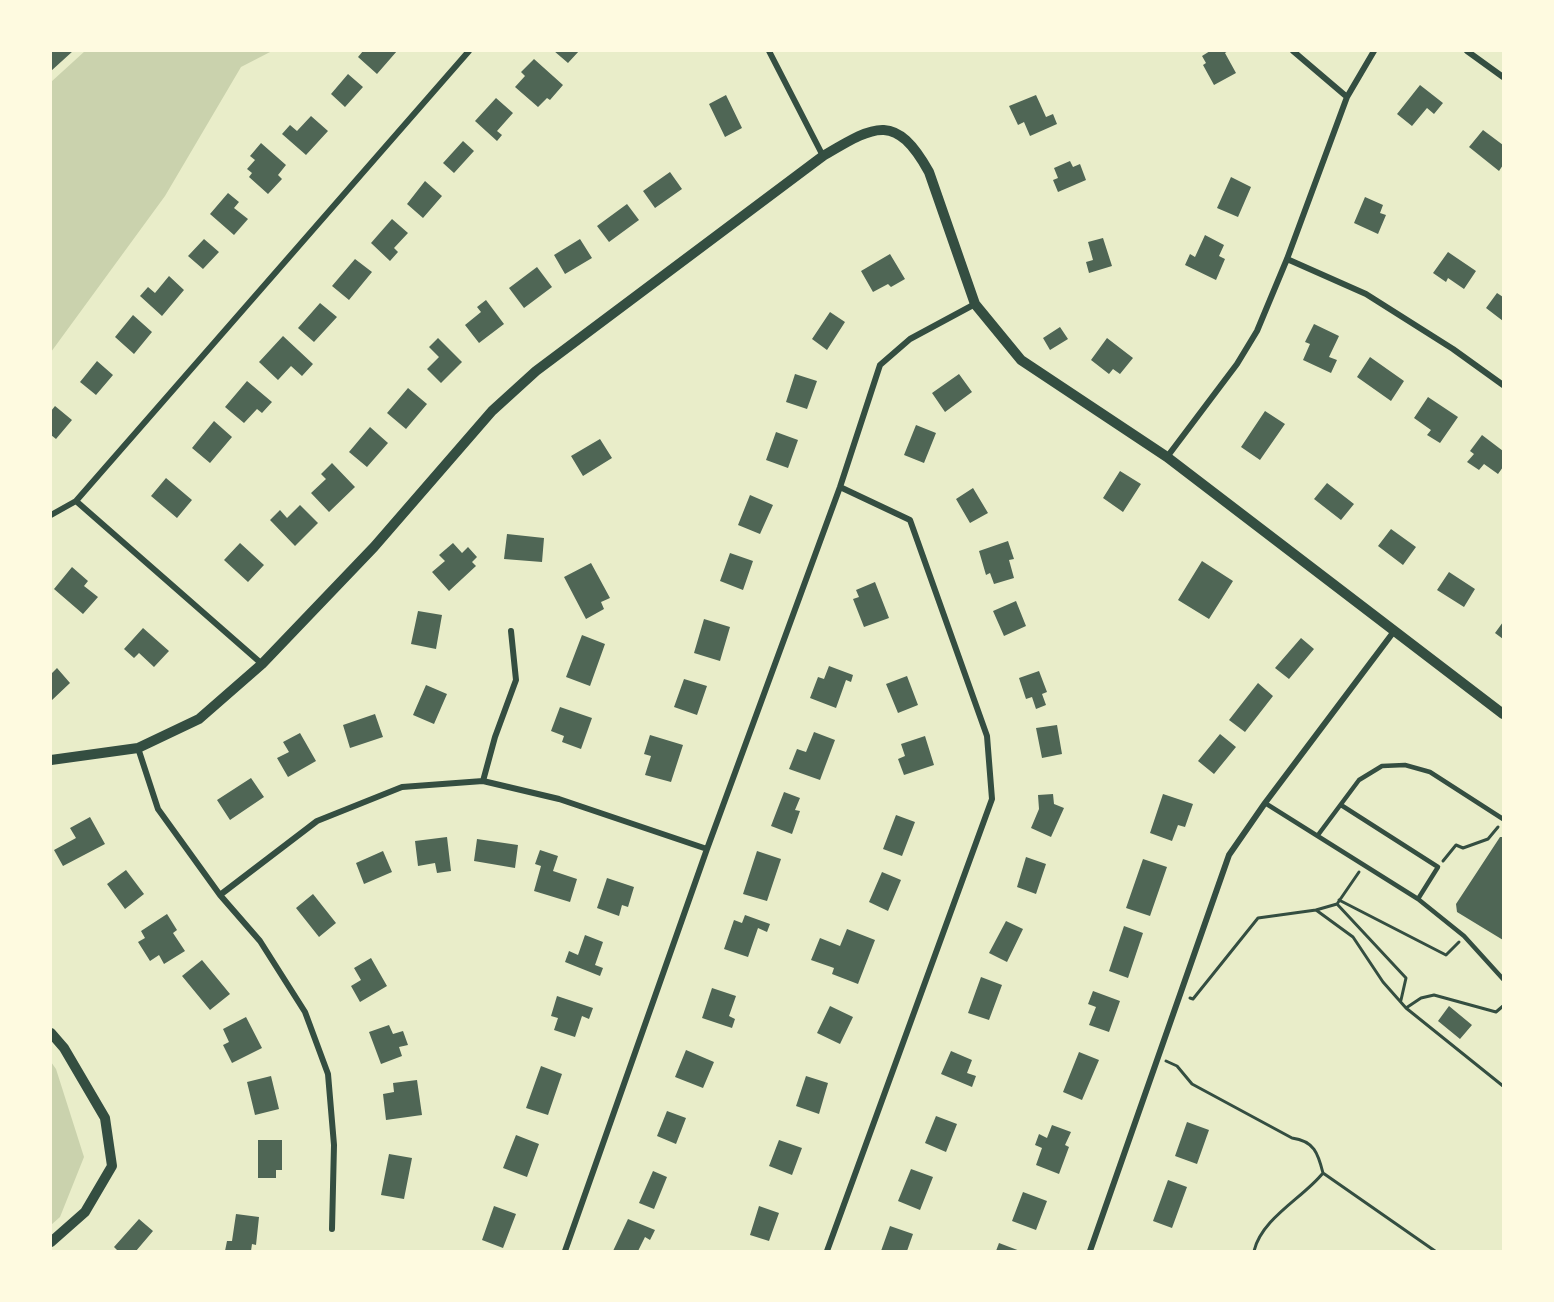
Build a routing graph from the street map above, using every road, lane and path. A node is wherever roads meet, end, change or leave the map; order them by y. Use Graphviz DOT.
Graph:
graph roads {
  1 [pos="469,51"];
  2 [pos="769,51"];
  3 [pos="1293,51"];
  4 [pos="1374,51"];
  5 [pos="1467,51"];
  6 [pos="1503,77"];
  7 [pos="1347,97"];
  8 [pos="823,156"];
  9 [pos="1287,259"];
  10 [pos="975,304"];
  11 [pos="1503,385"];
  12 [pos="1167,457"];
  13 [pos="840,487"];
  14 [pos="76,501"];
  15 [pos="51,515"];
  16 [pos="1395,630"];
  17 [pos="511,631"];
  18 [pos="262,664"];
  19 [pos="1503,714"];
  20 [pos="138,748"];
  21 [pos="51,760"];
  22 [pos="483,782"];
  23 [pos="1265,803"];
  24 [pos="1341,805"];
  25 [pos="1503,819"];
  26 [pos="1499,826"];
  27 [pos="1318,835"];
  28 [pos="707,849"];
  29 [pos="1364,865"];
  30 [pos="1438,867"];
  31 [pos="220,895"];
  32 [pos="1418,899"];
  33 [pos="1338,902"];
  34 [pos="1316,910"];
  35 [pos="1464,936"];
  36 [pos="1503,979"];
  37 [pos="1180,993"];
  38 [pos="1401,1002"];
  39 [pos="1503,1006"];
  40 [pos="1406,1008"];
  41 [pos="51,1033"];
  42 [pos="1158,1057"];
  43 [pos="1503,1086"];
  44 [pos="1323,1173"];
  45 [pos="332,1229"];
  46 [pos="51,1242"];
  47 [pos="565,1251"];
  48 [pos="827,1251"];
  49 [pos="1090,1251"];
  50 [pos="1254,1251"];
  51 [pos="1435,1251"];
  1 -- 14 [label="street"];
  2 -- 8 [label="street"];
  3 -- 7 [label="street"];
  4 -- 7 [label="street"];
  5 -- 6 [label="street"];
  7 -- 9 [label="street"];
  8 -- 10 [label="street"];
  8 -- 18 [label="street"];
  9 -- 11 [label="street"];
  9 -- 12 [label="street"];
  10 -- 12 [label="street"];
  10 -- 13 [label="street"];
  12 -- 16 [label="street"];
  13 -- 28 [label="street"];
  13 -- 48 [label="street"];
  14 -- 15 [label="street"];
  14 -- 18 [label="street"];
  16 -- 19 [label="street"];
  16 -- 23 [label="street"];
  17 -- 22 [label="street"];
  18 -- 20 [label="street"];
  20 -- 21 [label="street"];
  20 -- 31 [label="street"];
  22 -- 28 [label="street"];
  22 -- 31 [label="street"];
  23 -- 27 [label="lane"];
  23 -- 37 [label="street"];
  24 -- 25 [label="lane"];
  24 -- 27 [label="lane"];
  24 -- 30 [label="lane"];
  26 -- 30 [label="path"];
  27 -- 29 [label="lane"];
  28 -- 47 [label="street"];
  29 -- 32 [label="lane"];
  29 -- 33 [label="path"];
  30 -- 32 [label="lane"];
  31 -- 45 [label="street"];
  32 -- 35 [label="lane"];
  33 -- 34 [label="path"];
  33 -- 35 [label="path"];
  33 -- 38 [label="path"];
  34 -- 37 [label="path"];
  34 -- 38 [label="path"];
  35 -- 36 [label="lane"];
  37 -- 42 [label="street"];
  38 -- 40 [label="path"];
  39 -- 40 [label="path"];
  40 -- 43 [label="path"];
  41 -- 46 [label="street"];
  42 -- 44 [label="path"];
  42 -- 49 [label="street"];
  44 -- 50 [label="path"];
  44 -- 51 [label="path"];
}
